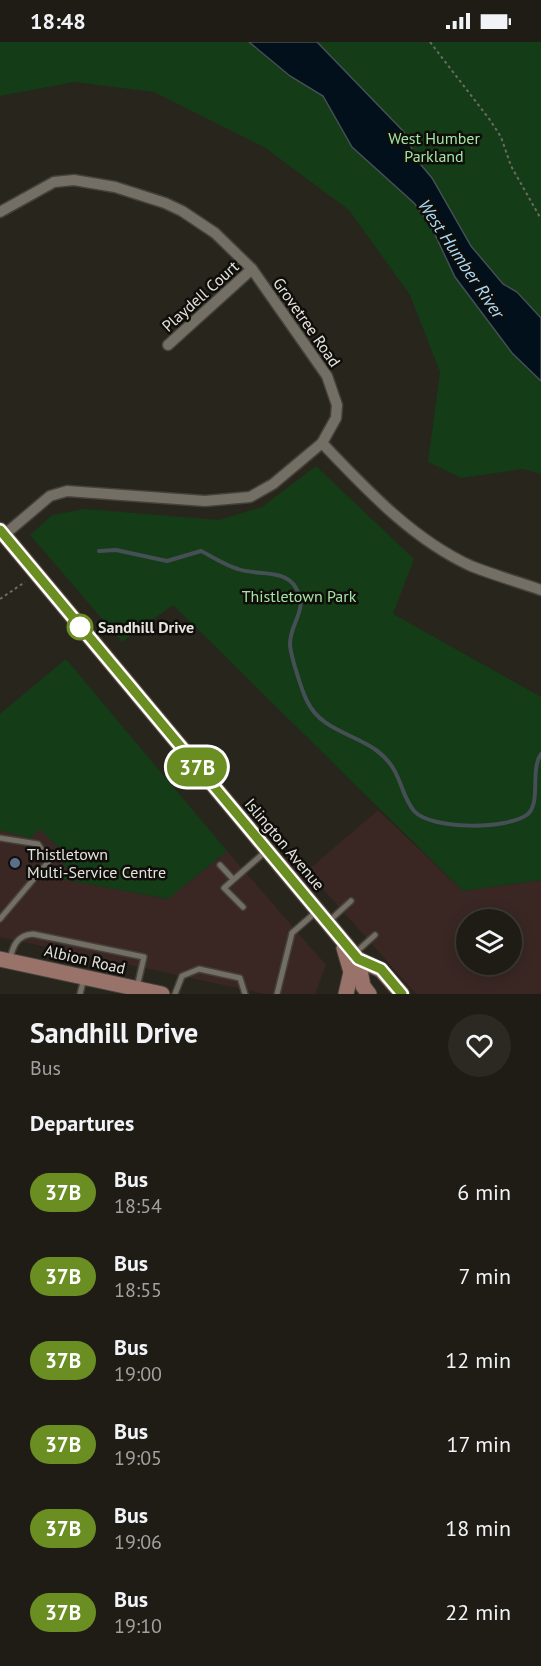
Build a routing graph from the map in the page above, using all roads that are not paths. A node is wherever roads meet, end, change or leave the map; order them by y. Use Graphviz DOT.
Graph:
graph roads {
  1 [pos="0,212"];
  2 [pos="252,269"];
  3 [pos="168,345"];
  4 [pos="322,443"];
  5 [pos="2,533"];
  6 [pos="541,590"];
  7 [pos="0,838"];
  8 [pos="267,850"];
  9 [pos="220,865"];
  10 [pos="233,879"];
  11 [pos="351,901"];
  12 [pos="243,907"];
  13 [pos="322,917"];
  14 [pos="0,920"];
  15 [pos="337,935"];
  16 [pos="375,935"];
  17 [pos="356,957"];
  18 [pos="5,960"];
  19 [pos="84,977"];
  20 [pos="136,992"];
  21 [pos="81,994"];
  22 [pos="162,994"];
  23 [pos="176,994"];
  24 [pos="245,994"];
  25 [pos="277,994"];
  26 [pos="346,994"];
  27 [pos="369,994"];
  28 [pos="402,994"];
  1 -- 2 [label="street, Grovetree Road"];
  2 -- 3 [label="street, Playdell Court"];
  2 -- 4 [label="street, Grovetree Road"];
  4 -- 5 [label="street"];
  4 -- 6 [label="street"];
  5 -- 8 [label="main road, Islington Avenue"];
  7 -- 14 [label="lane"];
  8 -- 10 [label="lane"];
  8 -- 13 [label="main road, Islington Avenue"];
  9 -- 10 [label="lane"];
  10 -- 12 [label="lane"];
  11 -- 13 [label="lane"];
  13 -- 15 [label="main road, Islington Avenue"];
  13 -- 25 [label="lane"];
  15 -- 17 [label="main road, Islington Avenue"];
  15 -- 26 [label="main road"];
  16 -- 17 [label="lane"];
  17 -- 27 [label="main road, Islington Avenue"];
  17 -- 28 [label="main road, Islington Avenue"];
  18 -- 19 [label="main road, Albion Road"];
  18 -- 20 [label="lane"];
  19 -- 20 [label="main road, Albion Road"];
  19 -- 21 [label="lane"];
  20 -- 22 [label="main road, Albion Road"];
  23 -- 24 [label="lane"];
}
